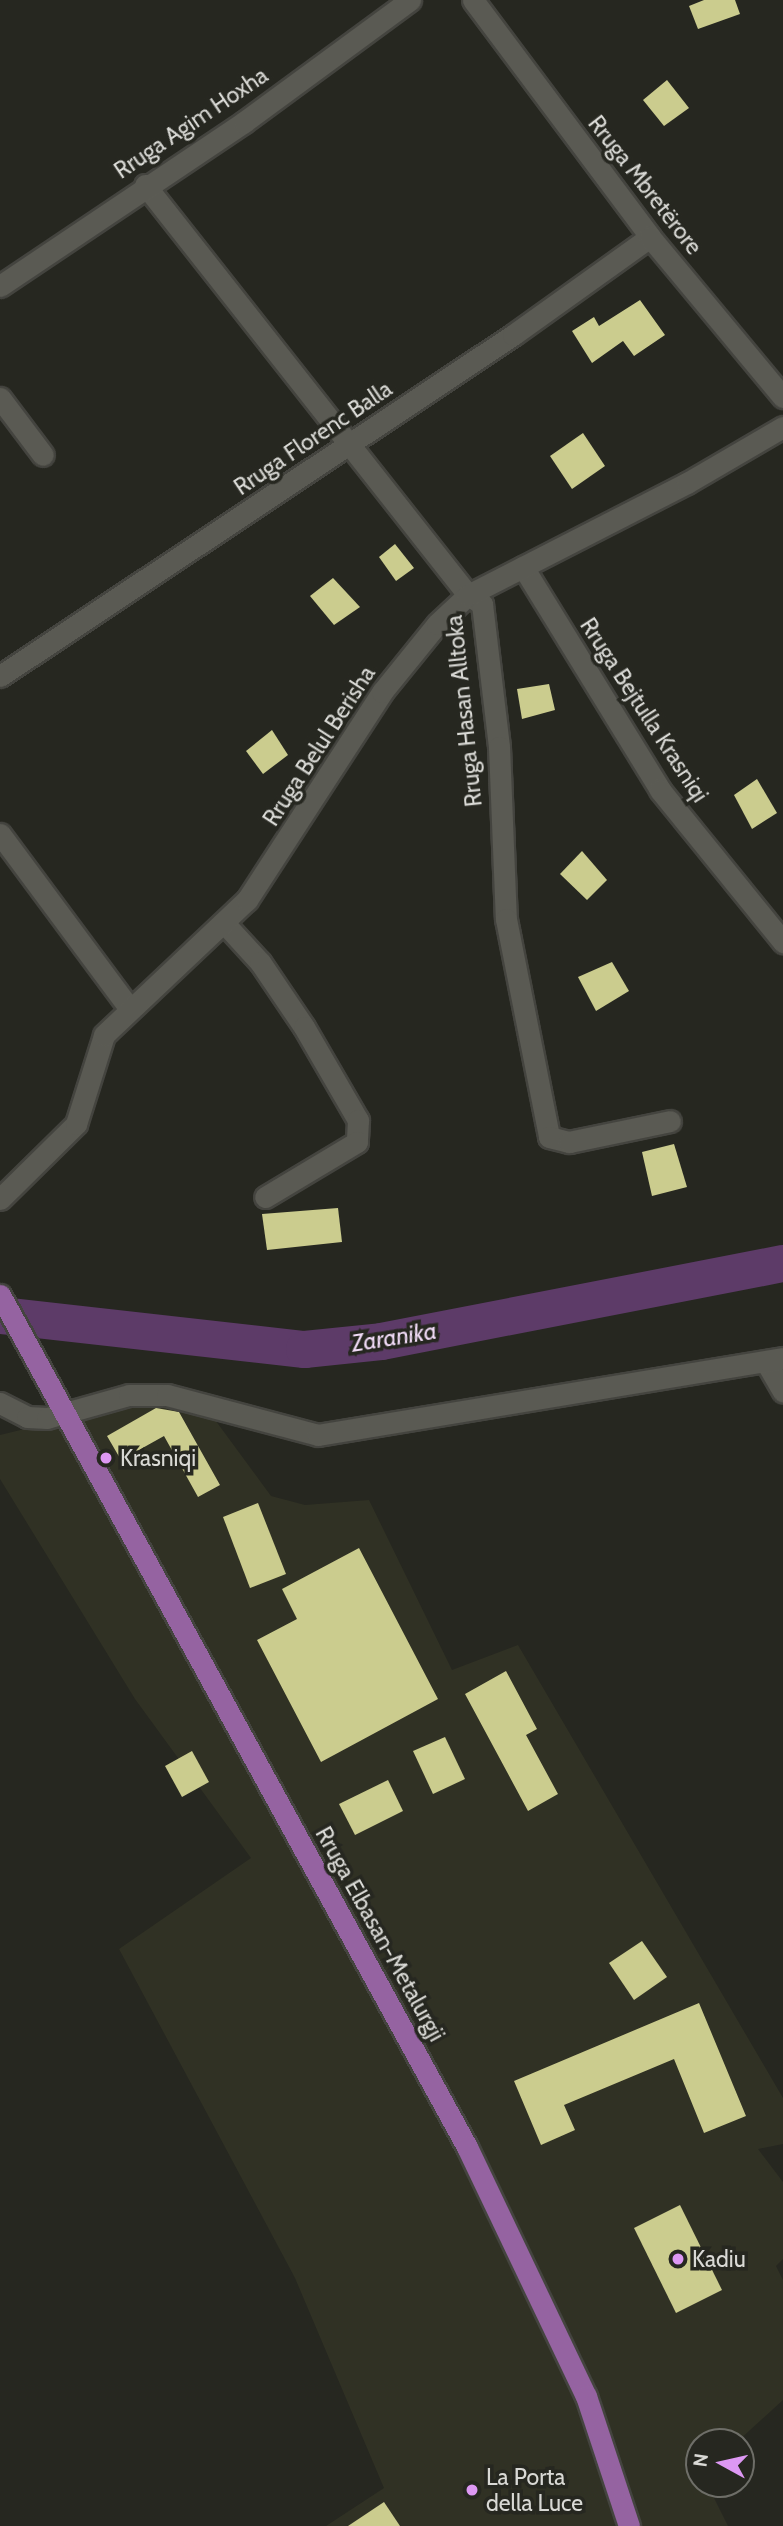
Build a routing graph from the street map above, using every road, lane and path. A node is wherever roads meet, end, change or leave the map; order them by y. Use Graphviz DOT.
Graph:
graph roads {
  1 [pos="410,0"];
  2 [pos="473,0"];
  3 [pos="145,185"];
  4 [pos="650,237"];
  5 [pos="0,286"];
  6 [pos="783,397"];
  7 [pos="0,398"];
  8 [pos="783,427"];
  9 [pos="350,444"];
  10 [pos="43,455"];
  11 [pos="523,567"];
  12 [pos="468,595"];
  13 [pos="0,676"];
  14 [pos="0,834"];
  15 [pos="225,925"];
  16 [pos="783,942"];
  17 [pos="130,1009"];
  18 [pos="670,1121"];
  19 [pos="2,1192"];
  20 [pos="265,1197"];
  21 [pos="0,1295"];
  22 [pos="774,1360"];
  23 [pos="783,1392"];
  24 [pos="0,1403"];
  25 [pos="63,1413"];
  26 [pos="629,2526"];
  1 -- 3 [label="street, Rruga Agim Hoxha"];
  2 -- 4 [label="street, Rruga Mbretërore"];
  3 -- 5 [label="street, Rruga Agim Hoxha"];
  3 -- 9 [label="street, Rruga Hasan Alltoka"];
  4 -- 6 [label="street, Rruga Mbretërore"];
  4 -- 9 [label="street, Rruga Florenc Balla"];
  7 -- 10 [label="street"];
  8 -- 11 [label="street, Rruga Belul Berisha"];
  9 -- 12 [label="street, Rruga Hasan Alltoka"];
  9 -- 13 [label="street, Rruga Florenc Balla"];
  11 -- 12 [label="street, Rruga Belul Berisha"];
  11 -- 16 [label="street, Rruga Bejtulla Krasniqi"];
  12 -- 15 [label="street, Rruga Belul Berisha"];
  12 -- 18 [label="street, Rruga Hasan Alltoka"];
  14 -- 17 [label="street"];
  15 -- 17 [label="street, Rruga Belul Berisha"];
  15 -- 20 [label="street"];
  17 -- 19 [label="street, Rruga Belul Berisha"];
  21 -- 25 [label="main road, Rruga Elbasan-Metalurgji"];
  22 -- 23 [label="street"];
  22 -- 25 [label="street"];
  24 -- 25 [label="street"];
  25 -- 26 [label="main road, Rruga Elbasan-Metalurgji"];
}
